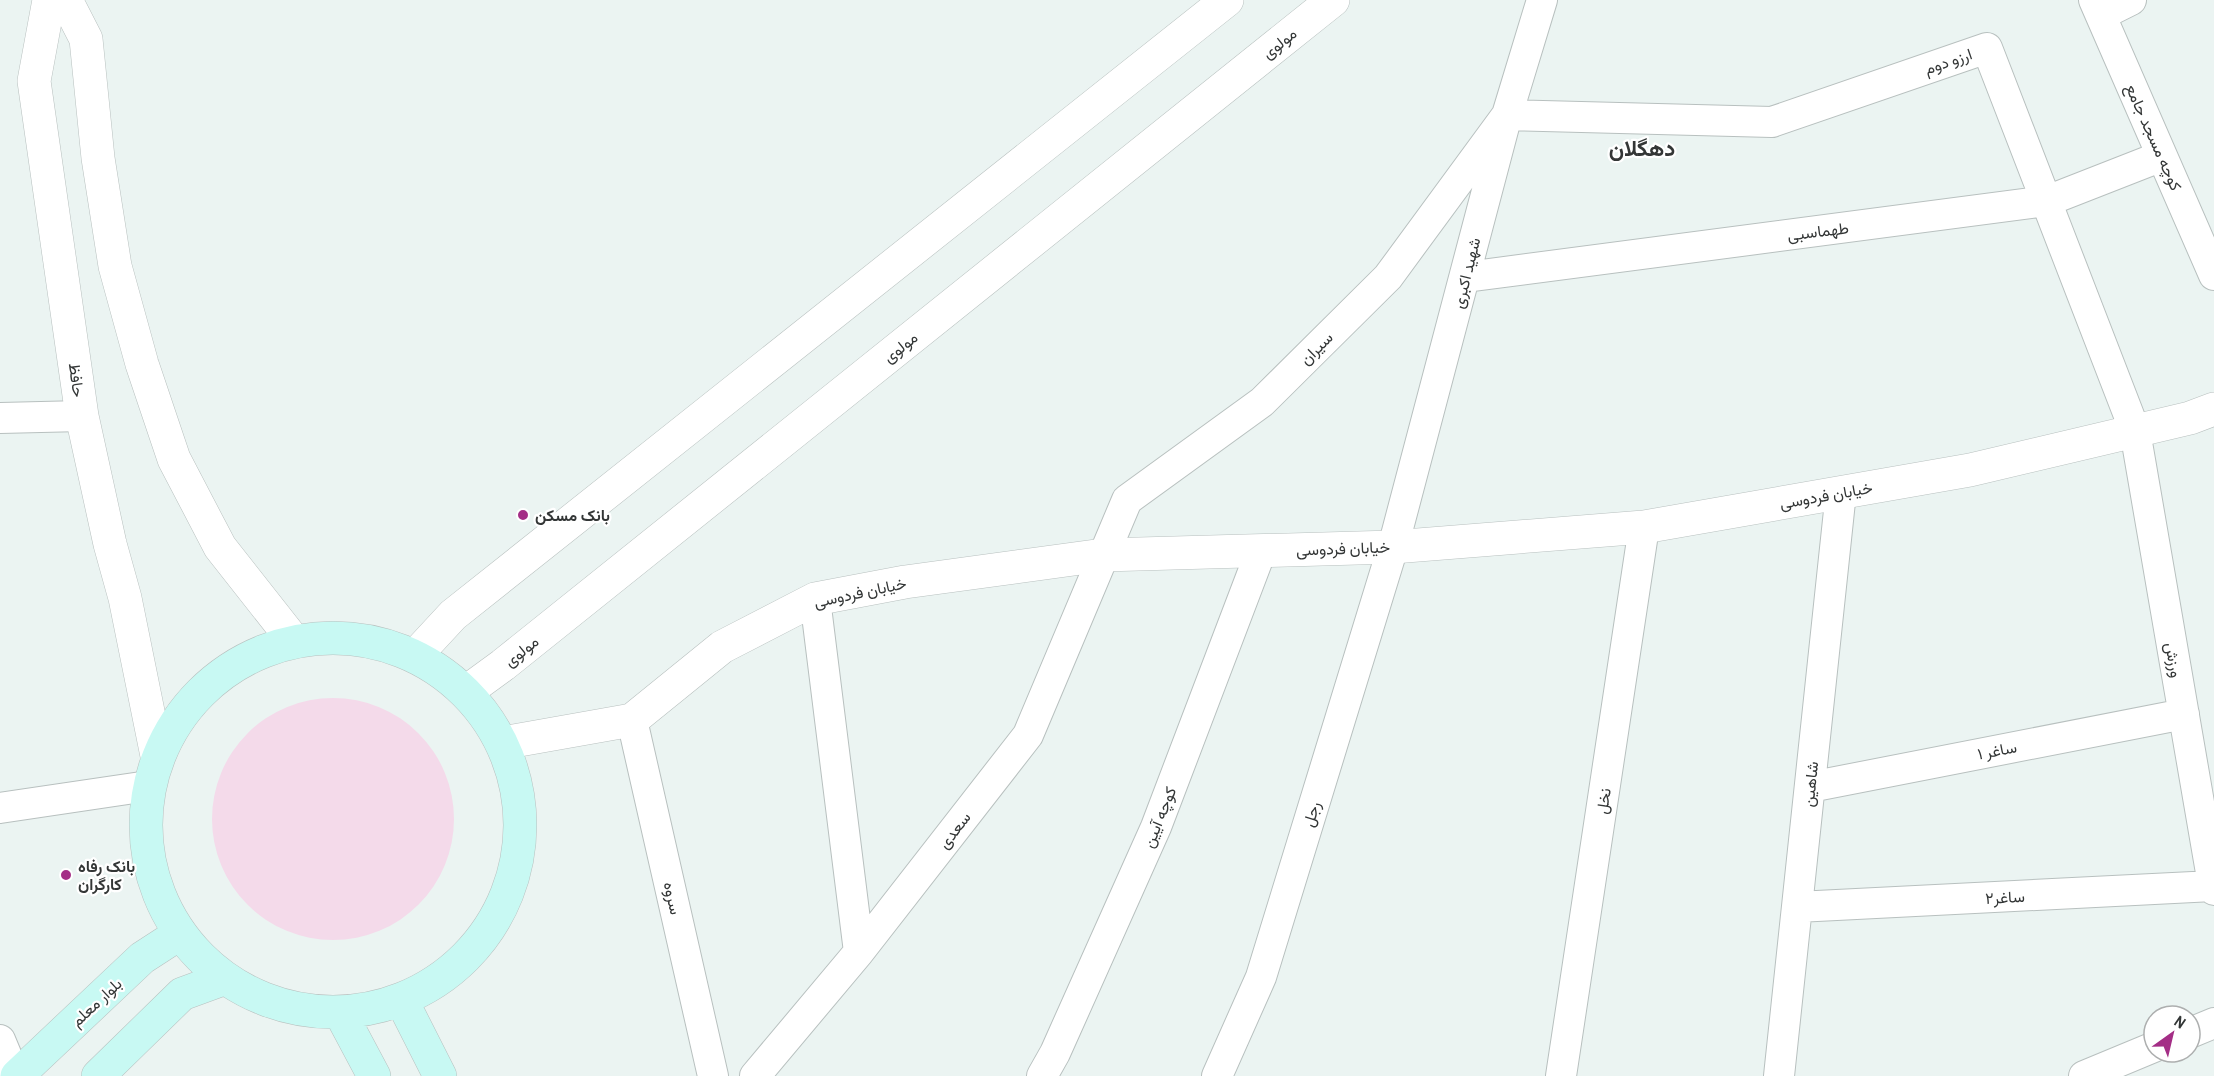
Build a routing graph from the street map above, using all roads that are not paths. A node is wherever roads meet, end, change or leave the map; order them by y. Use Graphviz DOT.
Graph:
graph roads {
  1 [pos="49,0"];
  2 [pos="66,0"];
  3 [pos="1227,0"];
  4 [pos="1333,0"];
  5 [pos="1542,0"];
  6 [pos="2131,0"];
  7 [pos="2097,8"];
  8 [pos="1507,115"];
  9 [pos="2162,156"];
  10 [pos="2047,201"];
  11 [pos="2214,275"];
  12 [pos="1466,277"];
  13 [pos="2214,410"];
  14 [pos="82,416"];
  15 [pos="0,418"];
  16 [pos="2134,431"];
  17 [pos="1841,492"];
  18 [pos="1644,527"];
  19 [pos="1393,547"];
  20 [pos="1261,551"];
  21 [pos="1103,555"];
  22 [pos="815,599"];
  23 [pos="294,641"];
  24 [pos="416,656"];
  25 [pos="466,692"];
  26 [pos="2184,714"];
  27 [pos="632,720"];
  28 [pos="502,743"];
  29 [pos="153,771"];
  30 [pos="1810,787"];
  31 [pos="0,808"];
  32 [pos="2214,888"];
  33 [pos="1797,908"];
  34 [pos="180,934"];
  35 [pos="859,952"];
  36 [pos="223,979"];
  37 [pos="402,1001"];
  38 [pos="341,1014"];
  39 [pos="0,1040"];
  40 [pos="2142,1052"];
  41 [pos="1047,1074"];
  42 [pos="16,1076"];
  43 [pos="98,1076"];
  44 [pos="374,1076"];
  45 [pos="440,1076"];
  46 [pos="713,1076"];
  47 [pos="755,1076"];
  48 [pos="1217,1076"];
  49 [pos="1561,1076"];
  50 [pos="1779,1076"];
  51 [pos="2084,1076"];
  1 -- 14 [label="street, حافظ"];
  2 -- 23 [label="street"];
  3 -- 24 [label="street"];
  4 -- 25 [label="street, مولوی"];
  5 -- 8 [label="street, شهید اکبری"];
  6 -- 7 [label="street"];
  7 -- 9 [label="street, کوچه مسجد جامع"];
  8 -- 10 [label="street, ارزو دوم"];
  8 -- 12 [label="street, شهید اکبری"];
  8 -- 21 [label="street, سیران"];
  9 -- 10 [label="street, طهماسبی"];
  9 -- 11 [label="street, کوچه مسجد جامع"];
  10 -- 12 [label="street, طهماسبی"];
  10 -- 16 [label="street, ارزو دوم"];
  12 -- 19 [label="street, شهید اکبری"];
  13 -- 16 [label="street, خیابان فردوسی"];
  14 -- 15 [label="street"];
  14 -- 29 [label="street, حافظ"];
  16 -- 17 [label="street, خیابان فردوسی"];
  16 -- 26 [label="street, ورزش"];
  17 -- 18 [label="street, خیابان فردوسی"];
  17 -- 30 [label="street, شاهین"];
  18 -- 19 [label="street, خیابان فردوسی"];
  18 -- 49 [label="street, نخل"];
  19 -- 20 [label="street, خیابان فردوسی"];
  19 -- 48 [label="street, رجل"];
  20 -- 21 [label="street, خیابان فردوسی"];
  20 -- 41 [label="street, کوچه آیین"];
  21 -- 22 [label="street, خیابان فردوسی"];
  21 -- 35 [label="street, سعدی"];
  22 -- 27 [label="street, خیابان فردوسی"];
  22 -- 35 [label="street"];
  23 -- 24 [label="main road"];
  23 -- 29 [label="main road"];
  24 -- 25 [label="main road"];
  25 -- 28 [label="main road"];
  26 -- 30 [label="street, ساغر ۱"];
  26 -- 32 [label="street, ورزش"];
  27 -- 28 [label="street, خیابان فردوسی"];
  27 -- 46 [label="street, سروه"];
  28 -- 37 [label="main road"];
  29 -- 31 [label="street"];
  29 -- 34 [label="main road"];
  30 -- 33 [label="street, شاهین"];
  32 -- 33 [label="street, ساغر۲"];
  33 -- 50 [label="street, شاهین"];
  34 -- 36 [label="main road"];
  34 -- 42 [label="main road, بلوار معلم"];
  35 -- 47 [label="street, سعدی"];
  36 -- 38 [label="main road"];
  36 -- 43 [label="main road"];
  37 -- 38 [label="main road"];
  37 -- 45 [label="main road"];
  38 -- 44 [label="main road"];
  39 -- 42 [label="street"];
  40 -- 51 [label="street"];
}
